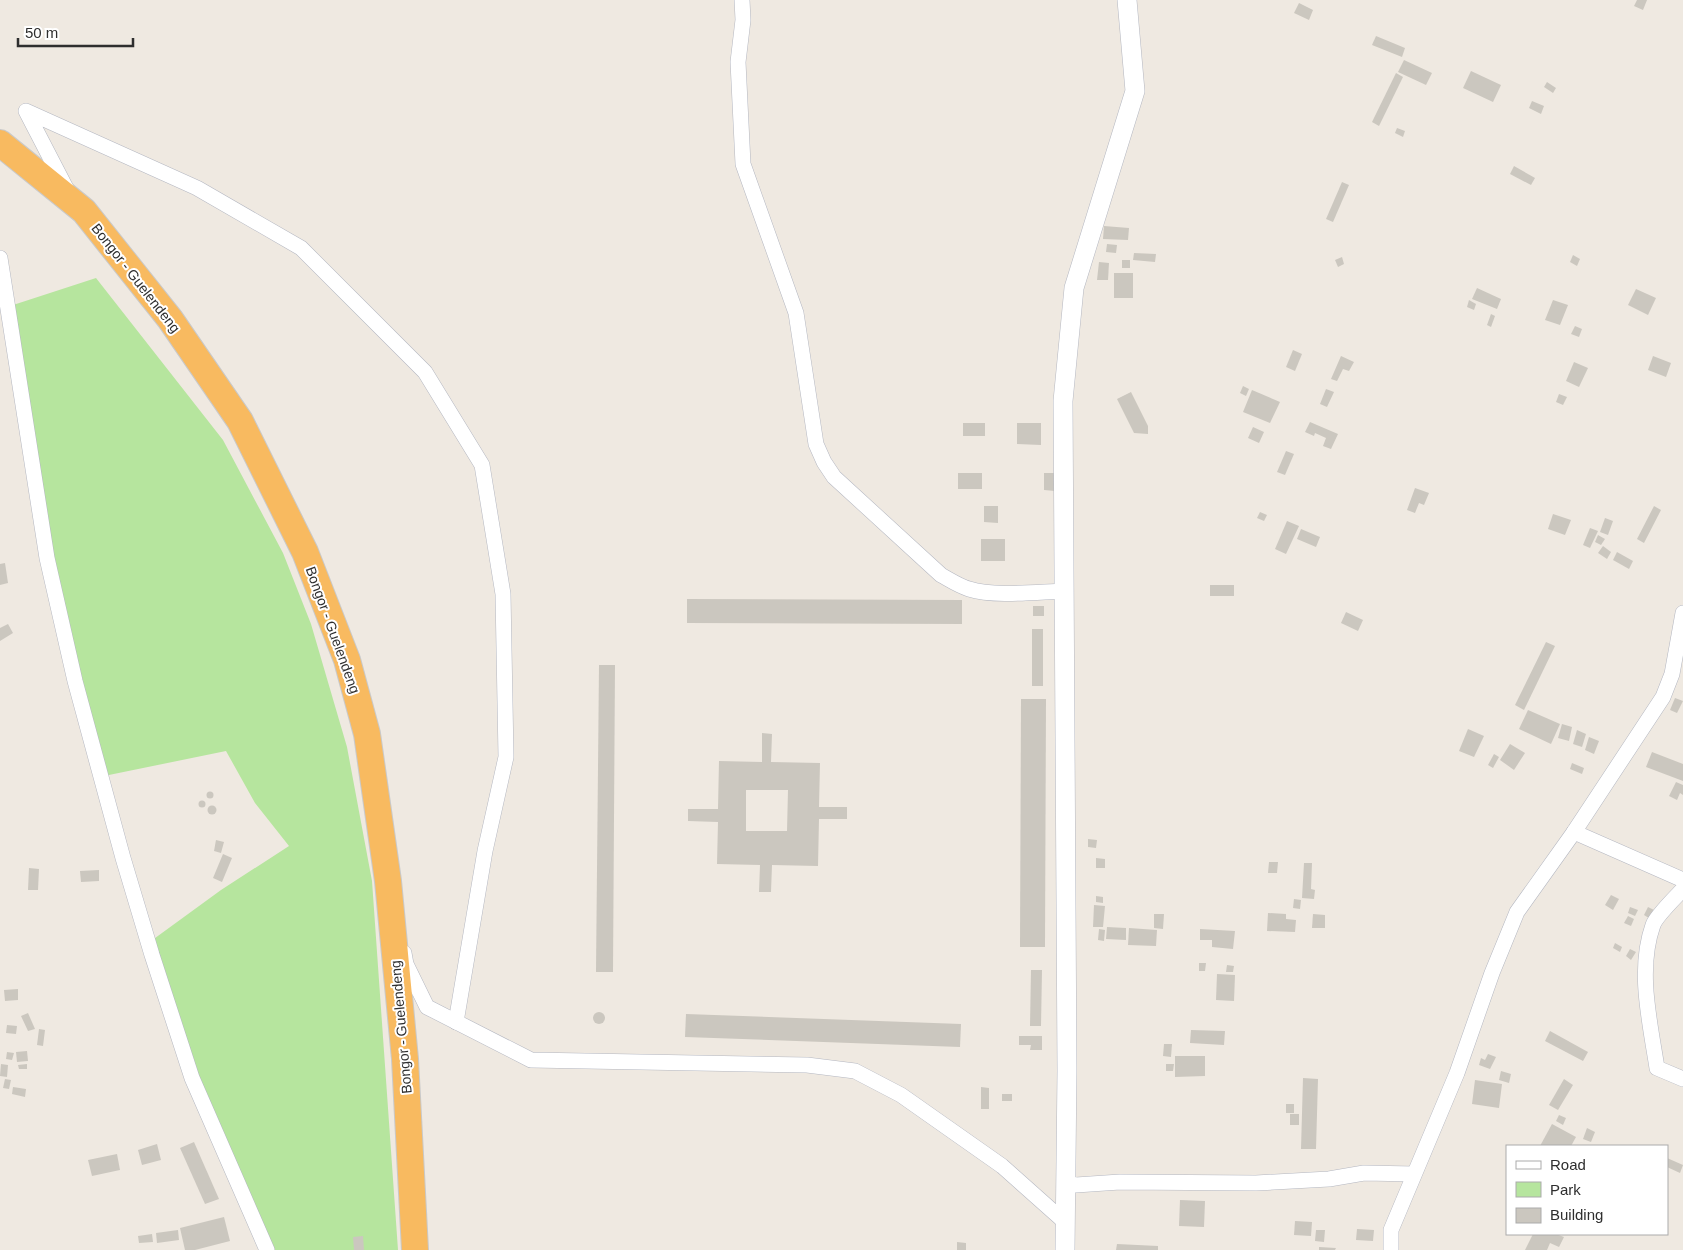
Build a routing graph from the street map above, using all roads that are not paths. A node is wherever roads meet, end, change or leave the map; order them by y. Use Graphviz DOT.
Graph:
graph roads {
  1 [pos="742,0"];
  2 [pos="1126,0"];
  3 [pos="0,143"];
  4 [pos="74,203"];
  5 [pos="0,258"];
  6 [pos="1064,591"];
  7 [pos="1683,613"];
  8 [pos="1574,832"];
  9 [pos="1683,880"];
  10 [pos="388,881"];
  11 [pos="1683,889"];
  12 [pos="456,1022"];
  13 [pos="1683,1079"];
  14 [pos="1414,1174"];
  15 [pos="1065,1183"];
  16 [pos="1066,1223"];
  17 [pos="267,1250"];
  18 [pos="415,1250"];
  19 [pos="1064,1250"];
  20 [pos="1391,1250"];
  1 -- 6 [label="street"];
  2 -- 6 [label="street"];
  3 -- 4 [label="highway, Bongor - Guelendeng"];
  4 -- 10 [label="highway, Bongor - Guelendeng"];
  4 -- 12 [label="street"];
  5 -- 17 [label="street"];
  6 -- 15 [label="street"];
  7 -- 8 [label="street"];
  8 -- 9 [label="street"];
  8 -- 14 [label="street"];
  10 -- 12 [label="street"];
  10 -- 18 [label="highway, Bongor - Guelendeng"];
  11 -- 13 [label="street"];
  12 -- 16 [label="street"];
  14 -- 15 [label="street"];
  14 -- 20 [label="street"];
  15 -- 16 [label="street"];
  16 -- 19 [label="street"];
}
